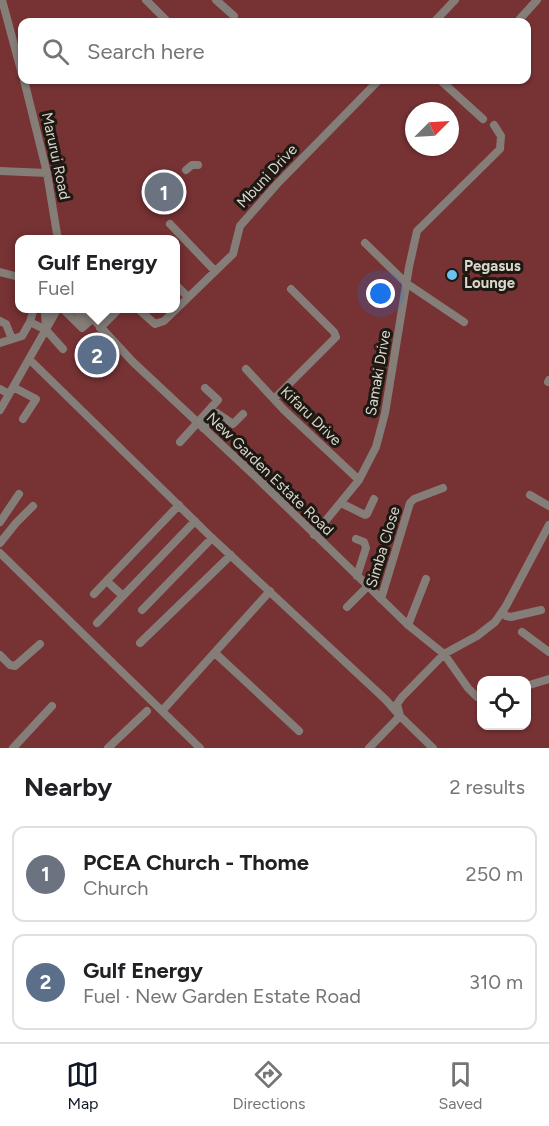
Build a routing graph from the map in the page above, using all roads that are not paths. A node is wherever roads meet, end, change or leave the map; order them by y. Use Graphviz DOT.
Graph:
graph roads {
  1 [pos="2,0"];
  2 [pos="146,0"];
  3 [pos="216,0"];
  4 [pos="455,0"];
  5 [pos="537,0"];
  6 [pos="234,16"];
  7 [pos="164,18"];
  8 [pos="438,18"];
  9 [pos="521,18"];
  10 [pos="18,59"];
  11 [pos="25,84"];
  12 [pos="375,84"];
  13 [pos="444,84"];
  14 [pos="483,119"];
  15 [pos="494,125"];
  16 [pos="198,165"];
  17 [pos="186,170"];
  18 [pos="0,171"];
  19 [pos="47,174"];
  20 [pos="170,224"];
  21 [pos="57,235"];
  22 [pos="366,243"];
  23 [pos="215,271"];
  24 [pos="0,272"];
  25 [pos="15,277"];
  26 [pos="406,284"];
  27 [pos="180,289"];
  28 [pos="291,289"];
  29 [pos="187,297"];
  30 [pos="180,304"];
  31 [pos="33,313"];
  32 [pos="57,313"];
  33 [pos="64,313"];
  34 [pos="79,313"];
  35 [pos="85,313"];
  36 [pos="116,313"];
  37 [pos="142,313"];
  38 [pos="170,313"];
  39 [pos="0,321"];
  40 [pos="89,321"];
  41 [pos="30,322"];
  42 [pos="464,322"];
  43 [pos="100,328"];
  44 [pos="46,330"];
  45 [pos="5,340"];
  46 [pos="63,349"];
  47 [pos="28,359"];
  48 [pos="246,369"];
  49 [pos="205,388"];
  50 [pos="0,389"];
  51 [pos="11,391"];
  52 [pos="274,399"];
  53 [pos="0,410"];
  54 [pos="243,414"];
  55 [pos="23,419"];
  56 [pos="200,426"];
  57 [pos="180,442"];
  58 [pos="359,480"];
  59 [pos="443,488"];
  60 [pos="19,494"];
  61 [pos="530,495"];
  62 [pos="374,499"];
  63 [pos="341,503"];
  64 [pos="179,505"];
  65 [pos="33,506"];
  66 [pos="549,506"];
  67 [pos="195,521"];
  68 [pos="0,522"];
  69 [pos="549,525"];
  70 [pos="314,535"];
  71 [pos="212,538"];
  72 [pos="356,539"];
  73 [pos="0,543"];
  74 [pos="0,553"];
  75 [pos="231,555"];
  76 [pos="357,576"];
  77 [pos="426,579"];
  78 [pos="111,585"];
  79 [pos="368,586"];
  80 [pos="270,591"];
  81 [pos="94,594"];
  82 [pos="123,596"];
  83 [pos="381,599"];
  84 [pos="347,607"];
  85 [pos="142,610"];
  86 [pos="541,610"];
  87 [pos="502,612"];
  88 [pos="97,622"];
  89 [pos="408,625"];
  90 [pos="522,632"];
  91 [pos="140,643"];
  92 [pos="40,644"];
  93 [pos="215,652"];
  94 [pos="549,652"];
  95 [pos="444,654"];
  96 [pos="0,655"];
  97 [pos="549,679"];
  98 [pos="531,684"];
  99 [pos="477,697"];
  100 [pos="52,706"];
  101 [pos="147,711"];
  102 [pos="162,711"];
  103 [pos="400,716"];
  104 [pos="299,731"];
  105 [pos="13,748"];
  106 [pos="108,748"];
  107 [pos="200,748"];
  108 [pos="369,748"];
  109 [pos="433,748"];
  1 -- 10 [label="street"];
  2 -- 7 [label="street"];
  3 -- 6 [label="street"];
  4 -- 8 [label="street"];
  5 -- 9 [label="street"];
  11 -- 19 [label="street, Marurui Road"];
  12 -- 23 [label="street, Mbuni Drive"];
  13 -- 14 [label="street"];
  15 -- 26 [label="street, Samaki Drive"];
  16 -- 17 [label="street"];
  18 -- 19 [label="street"];
  19 -- 21 [label="street, Marurui Road"];
  20 -- 23 [label="street"];
  22 -- 26 [label="street"];
  23 -- 29 [label="street, Mbuni Drive"];
  24 -- 25 [label="street"];
  26 -- 42 [label="street"];
  26 -- 58 [label="street, Samaki Drive"];
  27 -- 29 [label="street"];
  28 -- 52 [label="street"];
  29 -- 30 [label="street, Mbuni Drive"];
  31 -- 41 [label="street"];
  32 -- 44 [label="street"];
  33 -- 40 [label="street"];
  34 -- 40 [label="street"];
  35 -- 40 [label="street, New Garden Estate Road"];
  36 -- 43 [label="street"];
  37 -- 38 [label="street, Mbuni Drive"];
  39 -- 45 [label="street"];
  40 -- 43 [label="street, New Garden Estate Road"];
  41 -- 44 [label="street"];
  41 -- 45 [label="street"];
  43 -- 56 [label="street, New Garden Estate Road"];
  44 -- 46 [label="street"];
  44 -- 47 [label="street"];
  47 -- 51 [label="street"];
  47 -- 64 [label="street"];
  48 -- 52 [label="street, Kifaru Drive"];
  49 -- 56 [label="street"];
  50 -- 51 [label="street"];
  51 -- 53 [label="street"];
  51 -- 55 [label="street"];
  52 -- 58 [label="street, Kifaru Drive"];
  54 -- 56 [label="street"];
  56 -- 57 [label="street"];
  56 -- 70 [label="street, New Garden Estate Road"];
  58 -- 63 [label="street, Samaki Drive"];
  59 -- 83 [label="street, Simba Close"];
  60 -- 68 [label="street"];
  61 -- 66 [label="street"];
  62 -- 63 [label="street"];
  63 -- 70 [label="street, Samaki Drive"];
  64 -- 67 [label="street"];
  64 -- 81 [label="street"];
  65 -- 73 [label="street"];
  67 -- 71 [label="street"];
  67 -- 82 [label="street"];
  69 -- 87 [label="street"];
  70 -- 76 [label="street, New Garden Estate Road"];
  71 -- 75 [label="street"];
  71 -- 85 [label="street"];
  72 -- 76 [label="street"];
  74 -- 102 [label="street"];
  75 -- 80 [label="street"];
  75 -- 91 [label="street"];
  76 -- 79 [label="street, New Garden Estate Road"];
  77 -- 89 [label="street"];
  78 -- 82 [label="street"];
  79 -- 83 [label="street, New Garden Estate Road"];
  79 -- 84 [label="street"];
  80 -- 93 [label="street"];
  80 -- 103 [label="street"];
  82 -- 88 [label="street"];
  83 -- 89 [label="street, New Garden Estate Road"];
  86 -- 87 [label="street"];
  87 -- 95 [label="street"];
  89 -- 95 [label="street, New Garden Estate Road"];
  90 -- 94 [label="street"];
  92 -- 96 [label="street"];
  93 -- 102 [label="street"];
  93 -- 104 [label="street"];
  95 -- 99 [label="street, New Garden Estate Road"];
  95 -- 103 [label="street"];
  97 -- 98 [label="street"];
  100 -- 105 [label="street"];
  101 -- 106 [label="street"];
  102 -- 107 [label="street"];
  103 -- 108 [label="street"];
  103 -- 109 [label="street"];
}
